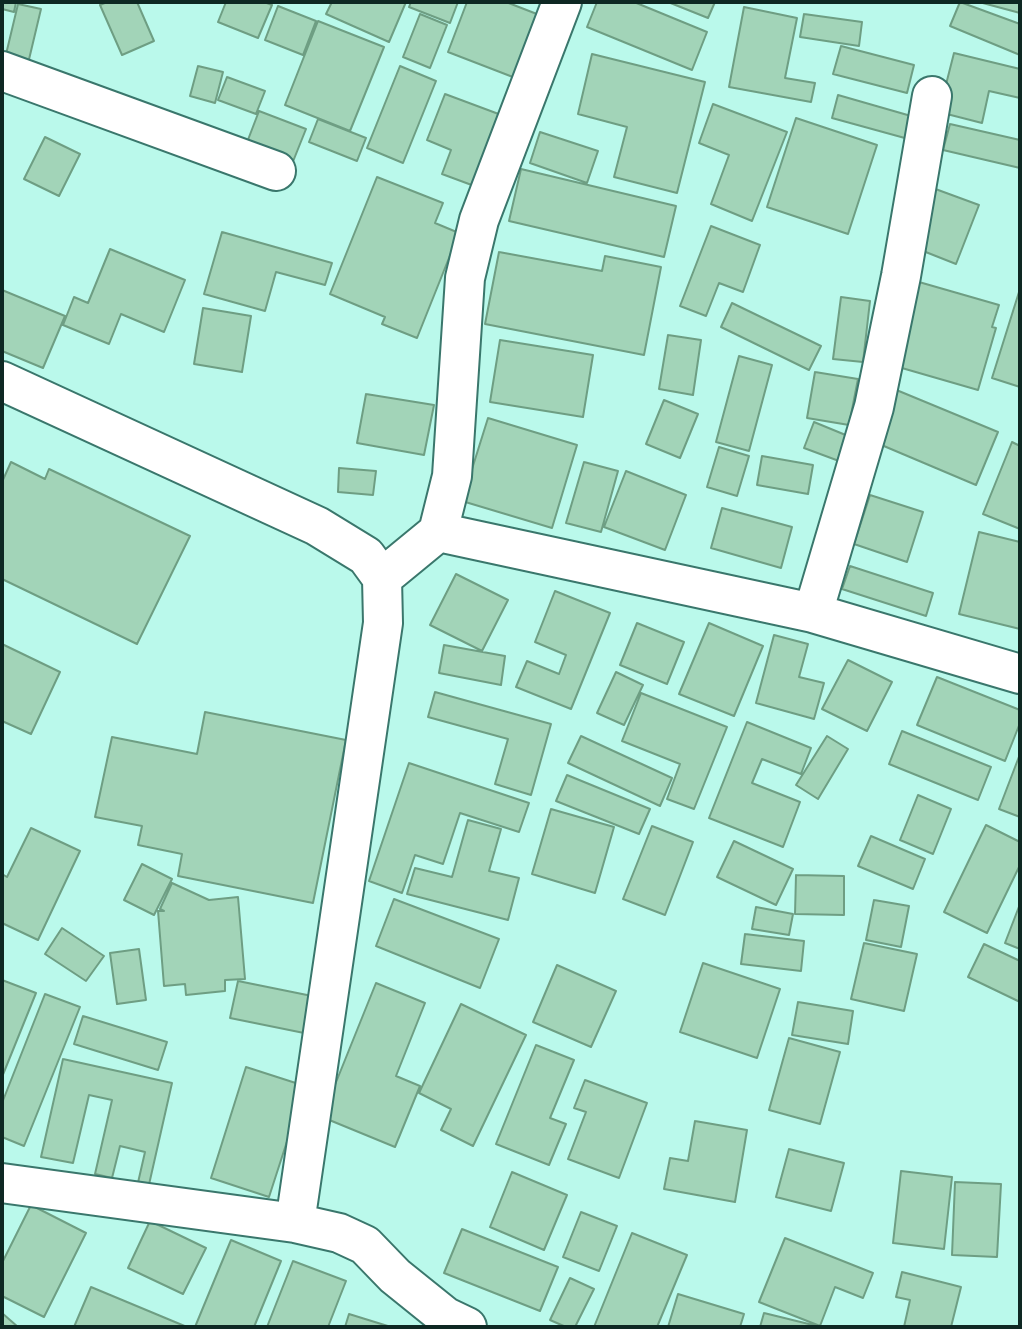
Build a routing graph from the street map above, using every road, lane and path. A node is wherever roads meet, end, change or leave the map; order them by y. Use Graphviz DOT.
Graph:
graph roads {
  1 [pos="562,2"];
  2 [pos="2,71"];
  3 [pos="932,96"];
  4 [pos="276,171"];
  5 [pos="2,381"];
  6 [pos="438,532"];
  7 [pos="382,578"];
  8 [pos="813,613"];
  9 [pos="1020,674"];
  10 [pos="2,1184"];
  11 [pos="295,1223"];
  12 [pos="453,1324"];
  1 -- 6 [label="street"];
  2 -- 4 [label="street"];
  3 -- 8 [label="street"];
  5 -- 7 [label="street"];
  6 -- 7 [label="street"];
  6 -- 8 [label="street"];
  7 -- 11 [label="street"];
  8 -- 9 [label="street"];
  10 -- 11 [label="street"];
  11 -- 12 [label="street"];
}
